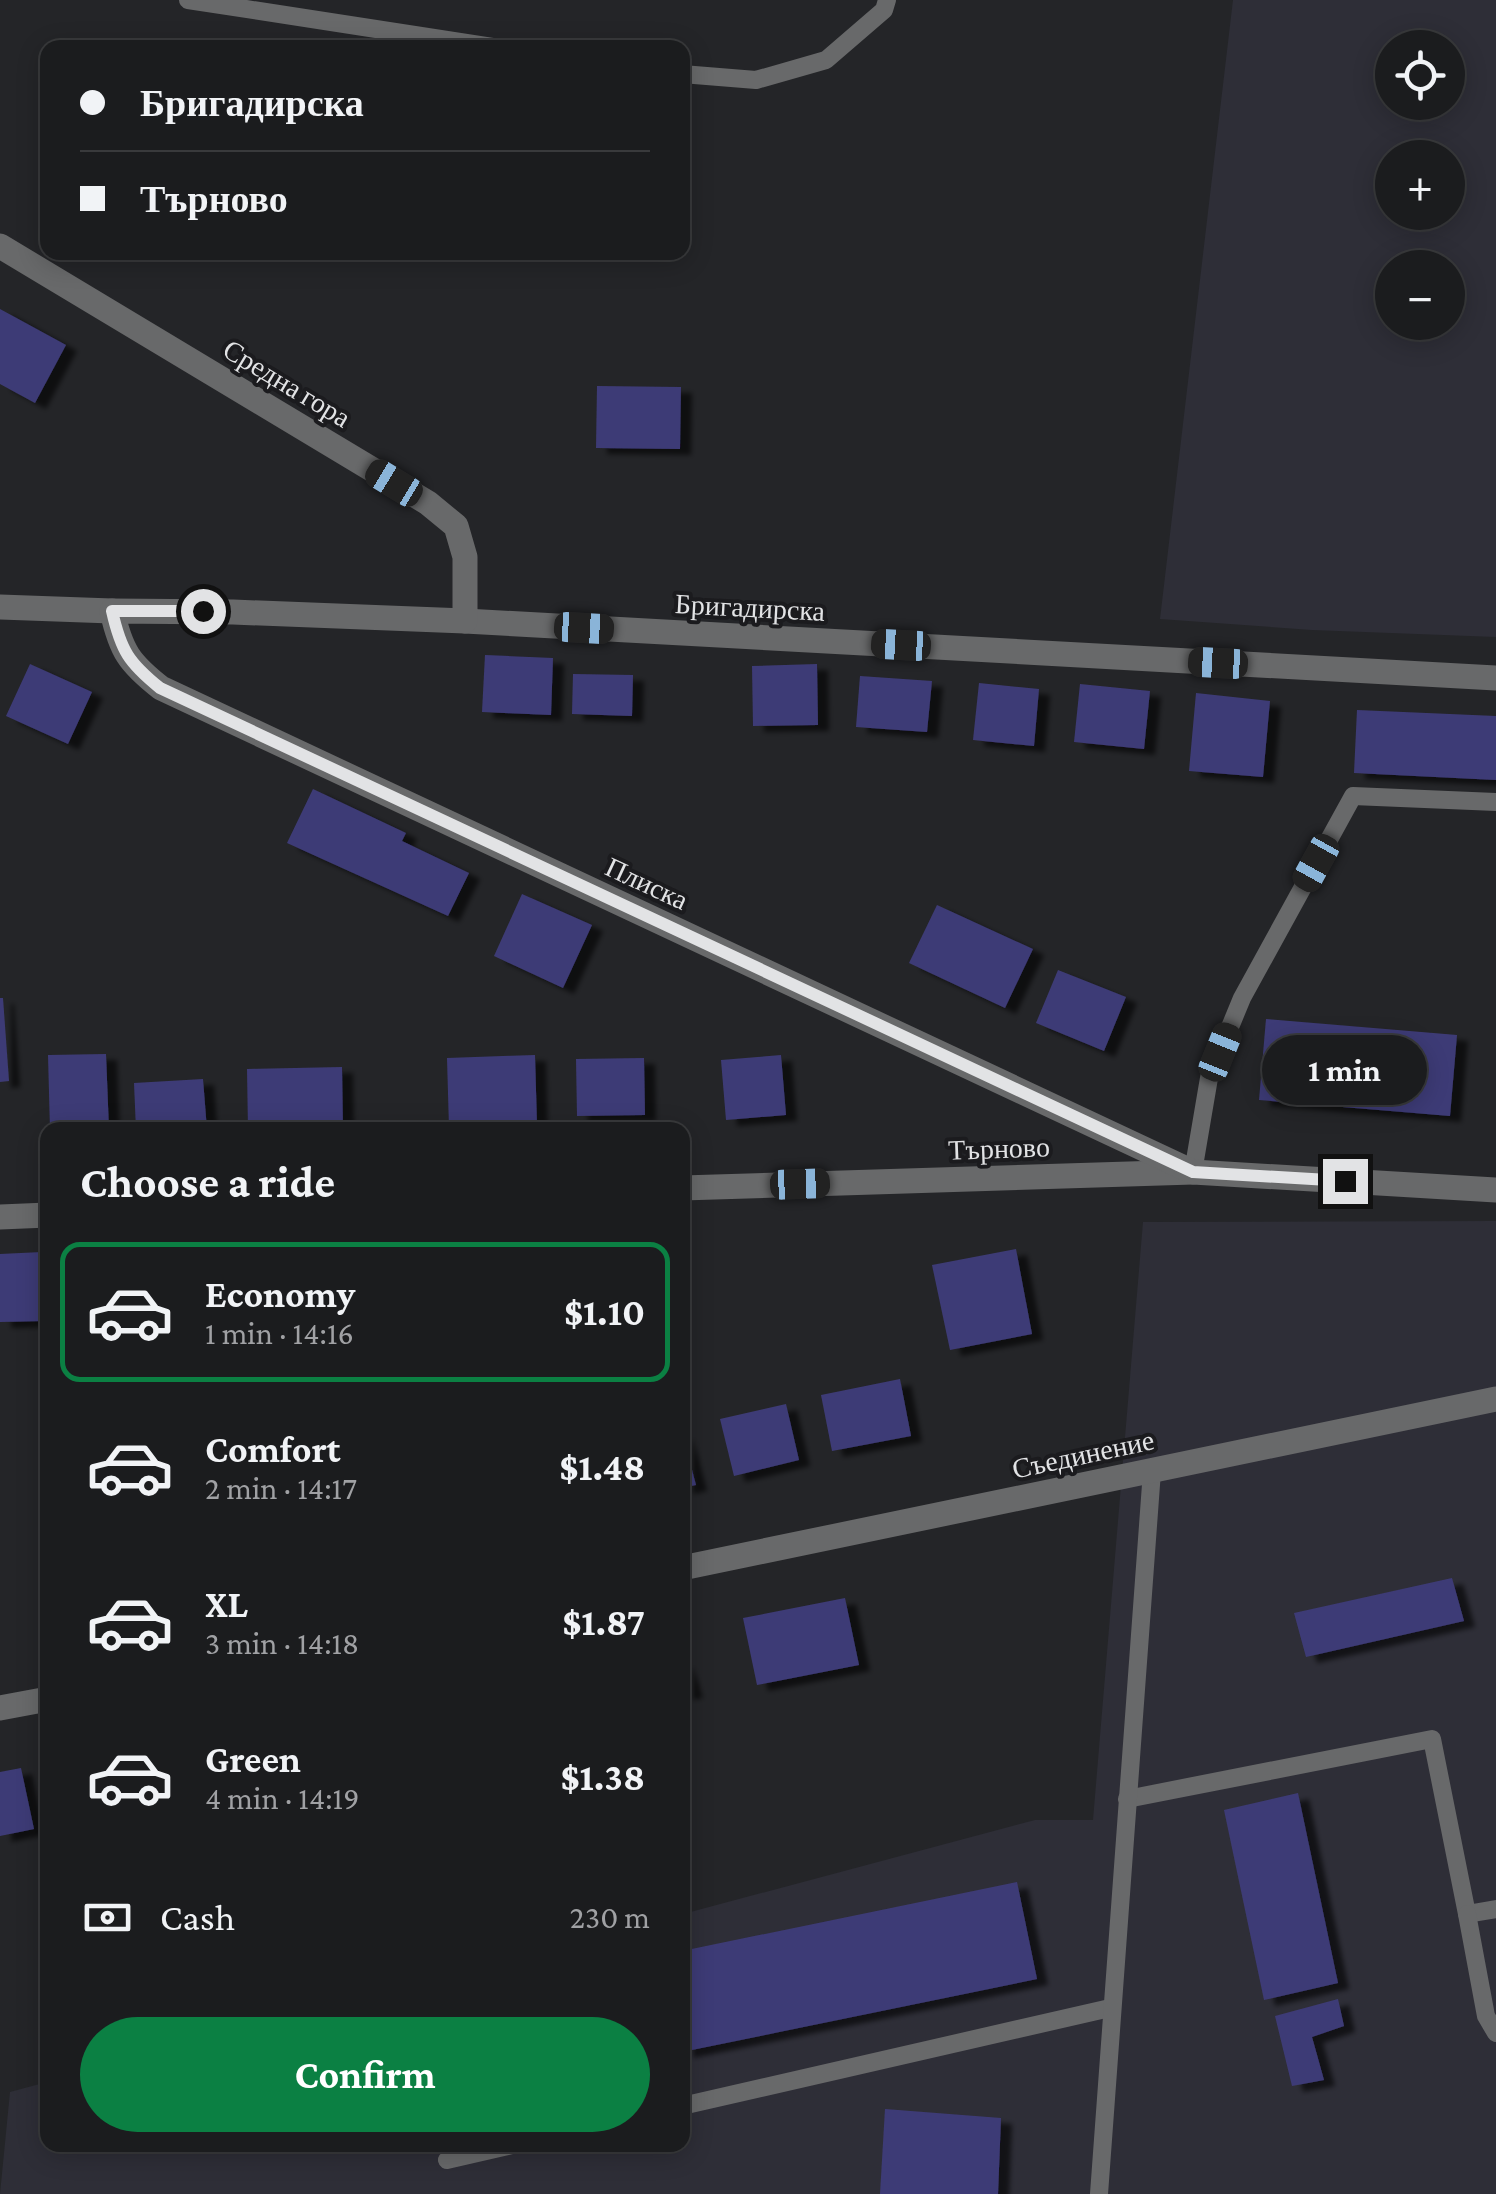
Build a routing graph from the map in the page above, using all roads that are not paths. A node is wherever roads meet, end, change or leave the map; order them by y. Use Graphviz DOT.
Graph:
graph roads {
  1 [pos="188,0"];
  2 [pos="887,0"];
  3 [pos="447,40"];
  4 [pos="690,75"];
  5 [pos="0,246"];
  6 [pos="0,606"];
  7 [pos="112,611"];
  8 [pos="465,622"];
  9 [pos="1496,678"];
  10 [pos="1496,802"];
  11 [pos="1193,1172"];
  12 [pos="690,1188"];
  13 [pos="1496,1190"];
  14 [pos="40,1216"];
  15 [pos="0,1218"];
  16 [pos="1496,1399"];
  17 [pos="1152,1471"];
  18 [pos="690,1566"];
  19 [pos="40,1700"];
  20 [pos="0,1708"];
  21 [pos="1126,1799"];
  22 [pos="1496,1909"];
  23 [pos="1467,1914"];
  24 [pos="1110,2008"];
  25 [pos="1496,2034"];
  26 [pos="690,2104"];
  27 [pos="482,2152"];
  28 [pos="447,2160"];
  29 [pos="1099,2194"];
  1 -- 3 [label="lane"];
  2 -- 4 [label="lane"];
  5 -- 8 [label="street, Средна гора"];
  6 -- 7 [label="street, Бригадирска"];
  7 -- 8 [label="street, Бригадирска"];
  7 -- 11 [label="street, Плиска"];
  8 -- 9 [label="street, Бригадирска"];
  10 -- 11 [label="lane"];
  11 -- 12 [label="street, Търново"];
  11 -- 13 [label="street, Търново"];
  14 -- 15 [label="street"];
  16 -- 17 [label="street, Съединение"];
  17 -- 18 [label="street, Съединение"];
  17 -- 21 [label="lane"];
  19 -- 20 [label="street"];
  21 -- 23 [label="lane"];
  21 -- 24 [label="lane"];
  22 -- 23 [label="lane"];
  23 -- 25 [label="lane"];
  24 -- 26 [label="lane"];
  24 -- 29 [label="lane"];
  27 -- 28 [label="lane"];
}
